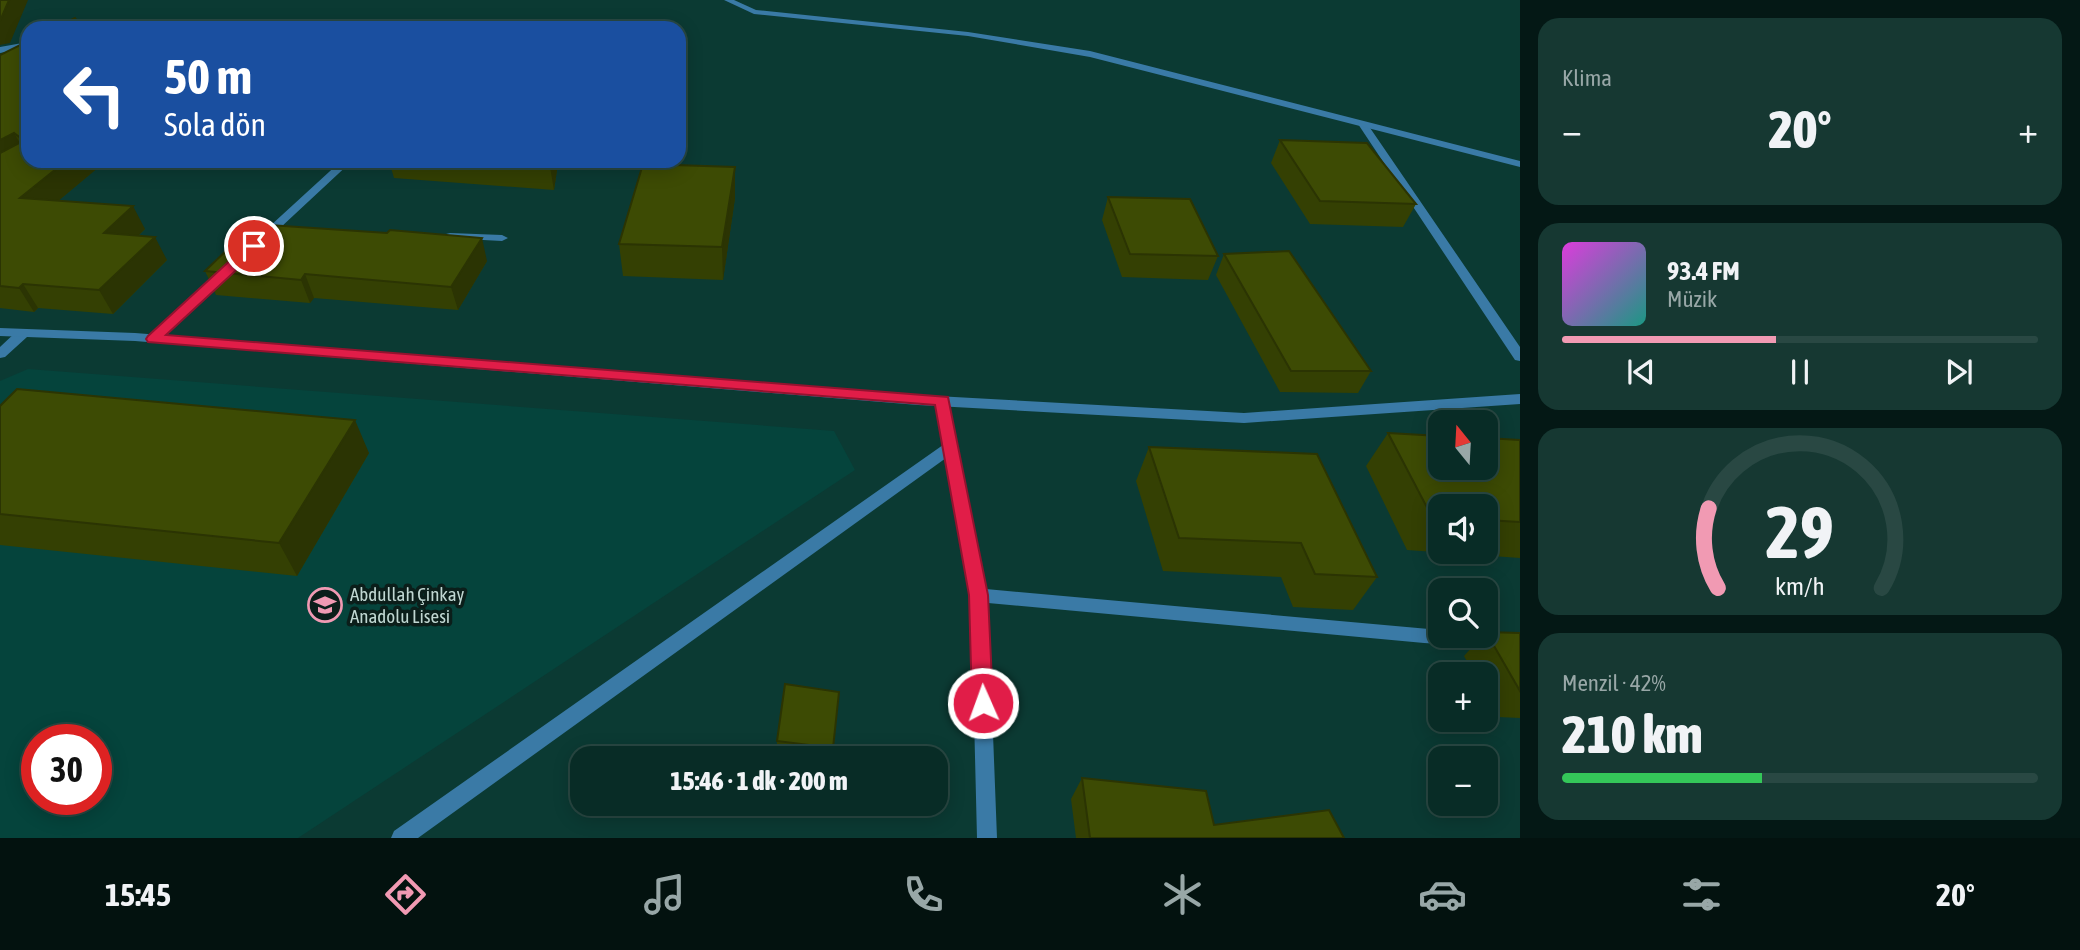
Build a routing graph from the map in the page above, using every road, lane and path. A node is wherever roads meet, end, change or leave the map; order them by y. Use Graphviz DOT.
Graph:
graph roads {
  1 [pos="728,0"];
  2 [pos="21,46"];
  3 [pos="0,50"];
  4 [pos="1363,124"];
  5 [pos="1520,164"];
  6 [pos="338,168"];
  7 [pos="274,228"];
  8 [pos="288,228"];
  9 [pos="435,235"];
  10 [pos="502,238"];
  11 [pos="254,246"];
  12 [pos="234,265"];
  13 [pos="0,332"];
  14 [pos="22,334"];
  15 [pos="153,339"];
  16 [pos="0,354"];
  17 [pos="1520,357"];
  18 [pos="1520,399"];
  19 [pos="942,401"];
  20 [pos="950,448"];
  21 [pos="979,595"];
  22 [pos="1520,642"];
  23 [pos="401,838"];
  24 [pos="987,838"];
  1 -- 4 [label="street"];
  2 -- 3 [label="street"];
  4 -- 5 [label="street"];
  4 -- 17 [label="street"];
  6 -- 7 [label="street"];
  7 -- 8 [label="street"];
  7 -- 11 [label="street"];
  9 -- 10 [label="street"];
  12 -- 15 [label="street"];
  13 -- 14 [label="street"];
  14 -- 15 [label="street"];
  14 -- 16 [label="street"];
  15 -- 19 [label="street"];
  18 -- 19 [label="street"];
  19 -- 20 [label="street"];
  20 -- 21 [label="street"];
  20 -- 23 [label="street"];
  21 -- 22 [label="street"];
  21 -- 24 [label="street"];
}
